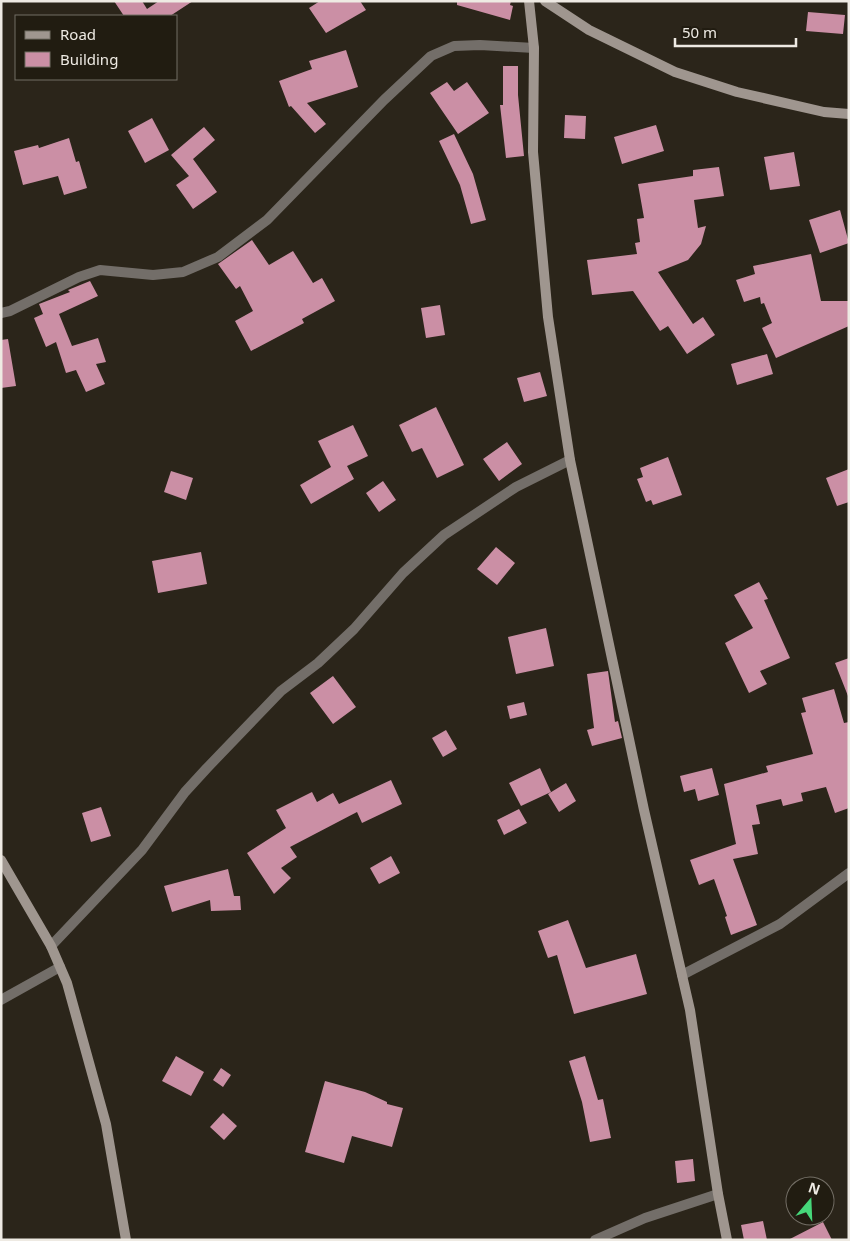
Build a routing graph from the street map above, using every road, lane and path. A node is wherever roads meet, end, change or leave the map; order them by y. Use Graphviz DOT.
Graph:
graph roads {
  1 [pos="529,1"];
  2 [pos="545,1"];
  3 [pos="534,48"];
  4 [pos="849,114"];
  5 [pos="1,313"];
  6 [pos="570,460"];
  7 [pos="1,860"];
  8 [pos="849,873"];
  9 [pos="51,946"];
  10 [pos="60,967"];
  11 [pos="682,975"];
  12 [pos="1,1000"];
  13 [pos="718,1194"];
  14 [pos="126,1240"];
  15 [pos="595,1240"];
  16 [pos="728,1240"];
  1 -- 3 [label="street"];
  2 -- 4 [label="street"];
  3 -- 5 [label="street"];
  3 -- 6 [label="street"];
  6 -- 9 [label="street"];
  6 -- 11 [label="street"];
  7 -- 9 [label="street"];
  8 -- 11 [label="street"];
  9 -- 10 [label="street"];
  10 -- 12 [label="street"];
  10 -- 14 [label="street"];
  11 -- 13 [label="street"];
  13 -- 15 [label="street"];
  13 -- 16 [label="street"];
}
